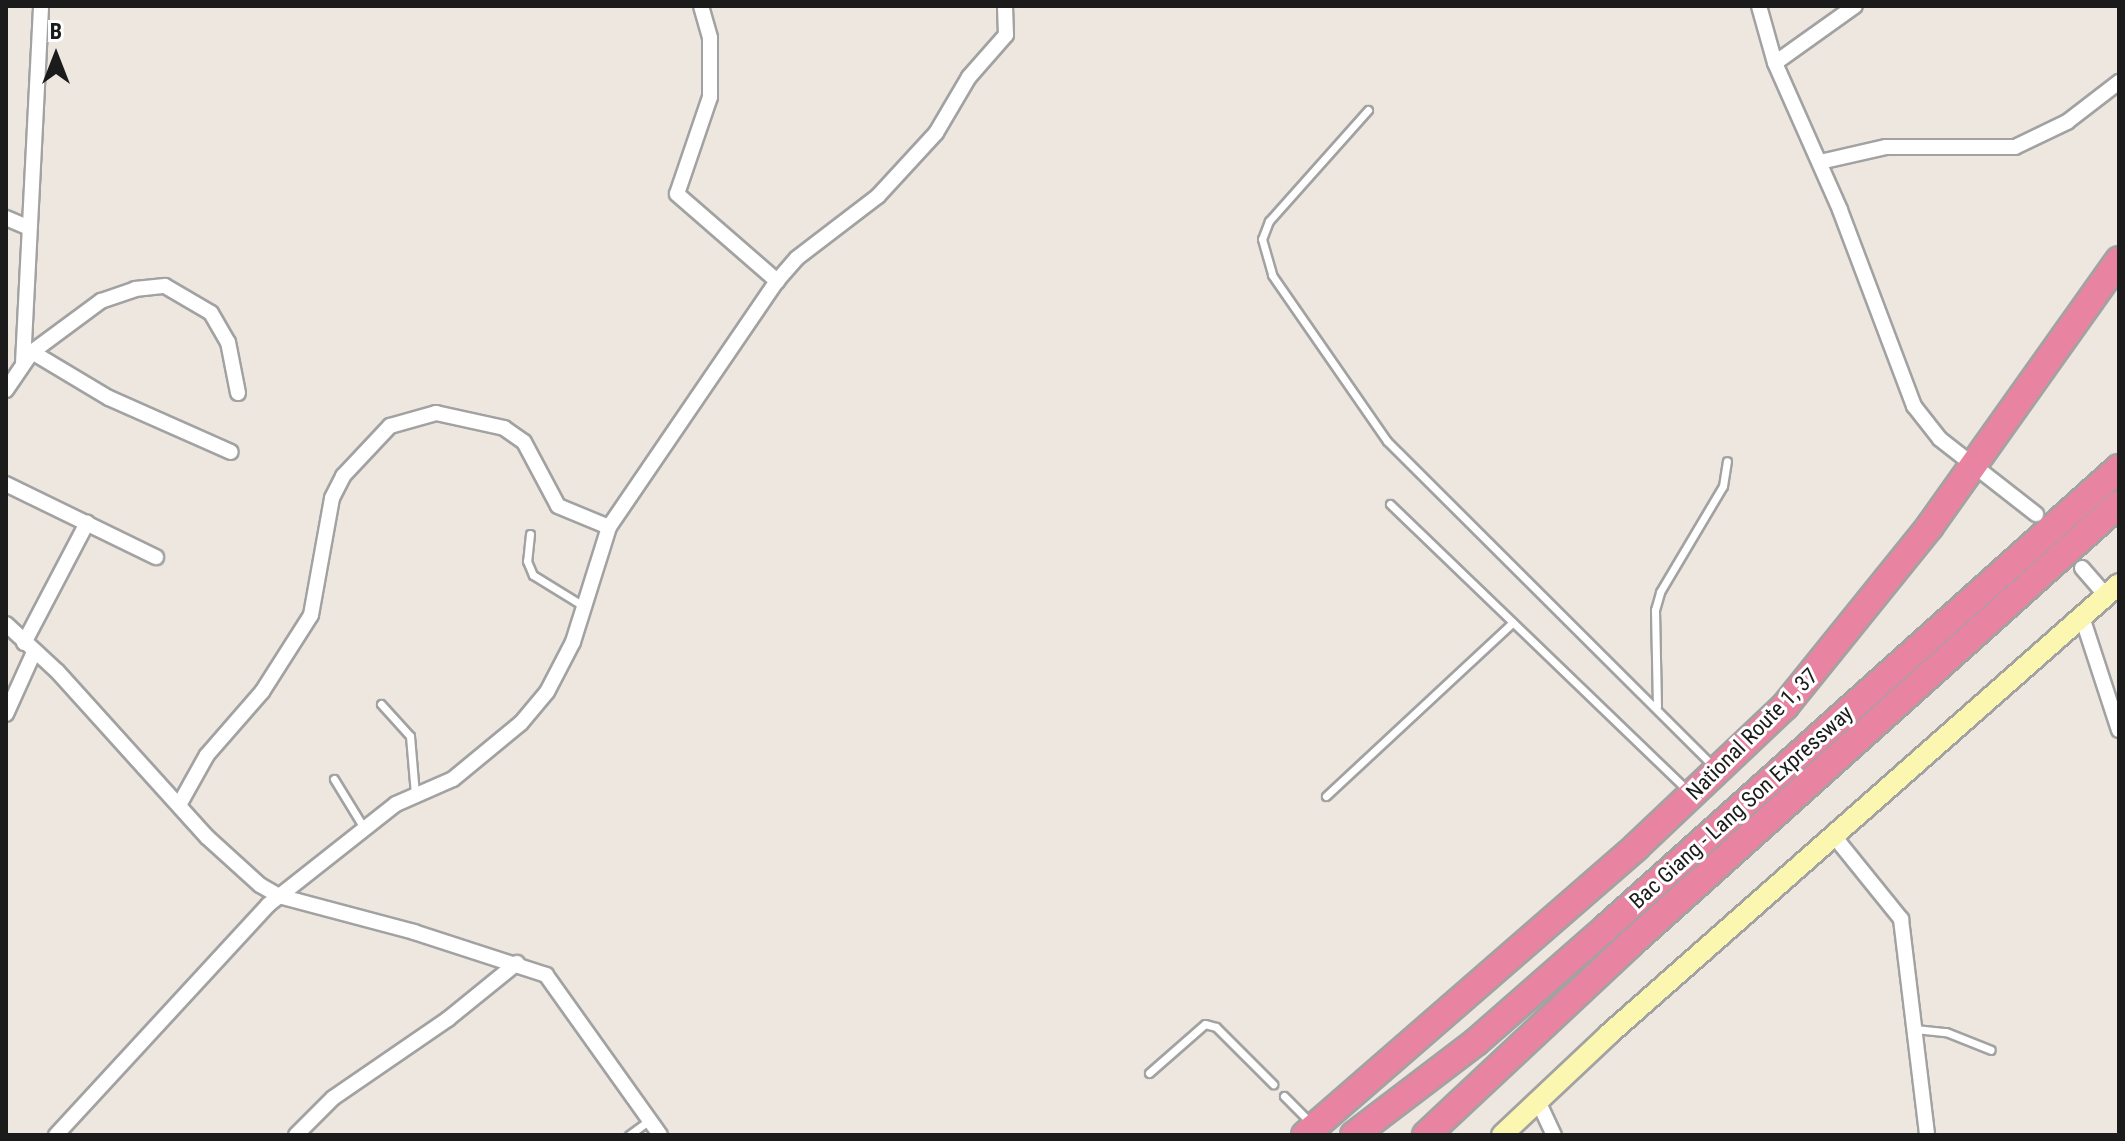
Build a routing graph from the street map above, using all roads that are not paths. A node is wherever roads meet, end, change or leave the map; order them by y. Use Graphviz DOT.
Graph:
graph roads {
  1 [pos="41,6"];
  2 [pos="701,6"];
  3 [pos="1005,6"];
  4 [pos="1759,6"];
  5 [pos="1855,6"];
  6 [pos="1775,63"];
  7 [pos="2119,82"];
  8 [pos="1368,110"];
  9 [pos="1820,162"];
  10 [pos="6,218"];
  11 [pos="29,228"];
  12 [pos="2119,260"];
  13 [pos="777,281"];
  14 [pos="20,363"];
  15 [pos="6,390"];
  16 [pos="238,393"];
  17 [pos="231,452"];
  18 [pos="1727,461"];
  19 [pos="1975,465"];
  20 [pos="2119,468"];
  21 [pos="6,484"];
  22 [pos="1390,504"];
  23 [pos="2119,504"];
  24 [pos="2036,514"];
  25 [pos="87,523"];
  26 [pos="609,527"];
  27 [pos="530,534"];
  28 [pos="156,557"];
  29 [pos="2082,568"];
  30 [pos="2112,590"];
  31 [pos="585,607"];
  32 [pos="2082,617"];
  33 [pos="1513,622"];
  34 [pos="6,624"];
  35 [pos="29,648"];
  36 [pos="381,704"];
  37 [pos="1657,706"];
  38 [pos="6,714"];
  39 [pos="2119,730"];
  40 [pos="1718,771"];
  41 [pos="334,779"];
  42 [pos="415,794"];
  43 [pos="1692,794"];
  44 [pos="1326,796"];
  45 [pos="179,805"];
  46 [pos="364,828"];
  47 [pos="1834,836"];
  48 [pos="279,896"];
  49 [pos="517,963"];
  50 [pos="1915,1029"];
  51 [pos="1991,1050"];
  52 [pos="1149,1073"];
  53 [pos="1273,1084"];
  54 [pos="1284,1096"];
  55 [pos="1538,1101"];
  56 [pos="650,1120"];
  57 [pos="1310,1131"];
  58 [pos="56,1135"];
  59 [pos="296,1135"];
  60 [pos="629,1135"];
  61 [pos="660,1135"];
  62 [pos="1354,1135"];
  63 [pos="1426,1135"];
  64 [pos="1502,1135"];
  65 [pos="1554,1135"];
  66 [pos="1927,1135"];
  1 -- 11 [label="street"];
  2 -- 13 [label="street"];
  3 -- 13 [label="street"];
  4 -- 6 [label="street"];
  5 -- 6 [label="street"];
  6 -- 9 [label="street"];
  7 -- 9 [label="street"];
  8 -- 37 [label="lane"];
  9 -- 19 [label="street"];
  10 -- 11 [label="street"];
  11 -- 14 [label="street"];
  12 -- 19 [label="highway, National Route 1, 37"];
  13 -- 26 [label="street"];
  14 -- 15 [label="street"];
  14 -- 16 [label="street"];
  14 -- 17 [label="street"];
  18 -- 37 [label="lane"];
  19 -- 24 [label="street"];
  19 -- 40 [label="highway, National Route 1, 37"];
  20 -- 62 [label="highway, Bac Giang - Lang Son Expressway"];
  21 -- 25 [label="street"];
  22 -- 33 [label="lane"];
  23 -- 63 [label="highway, Bac Giang - Lang Son Expressway"];
  25 -- 28 [label="street"];
  25 -- 35 [label="street"];
  26 -- 31 [label="street"];
  26 -- 45 [label="street"];
  27 -- 31 [label="lane"];
  29 -- 30 [label="street"];
  30 -- 32 [label="street"];
  31 -- 42 [label="street"];
  32 -- 39 [label="street"];
  32 -- 47 [label="street"];
  33 -- 43 [label="lane"];
  33 -- 44 [label="lane"];
  34 -- 35 [label="street"];
  35 -- 38 [label="street"];
  35 -- 45 [label="street"];
  36 -- 42 [label="lane"];
  37 -- 40 [label="lane"];
  40 -- 43 [label="highway, National Route 1, 37"];
  41 -- 46 [label="lane"];
  42 -- 46 [label="street"];
  43 -- 57 [label="highway, National Route 1, 37"];
  45 -- 48 [label="street"];
  46 -- 48 [label="street"];
  47 -- 50 [label="street"];
  47 -- 55 [label="street"];
  48 -- 49 [label="street"];
  48 -- 58 [label="street"];
  49 -- 56 [label="street"];
  49 -- 59 [label="street"];
  50 -- 51 [label="lane"];
  50 -- 66 [label="street"];
  52 -- 53 [label="lane"];
  54 -- 57 [label="lane"];
  55 -- 64 [label="street"];
  55 -- 65 [label="street"];
  56 -- 60 [label="lane"];
  56 -- 61 [label="street"];
}
